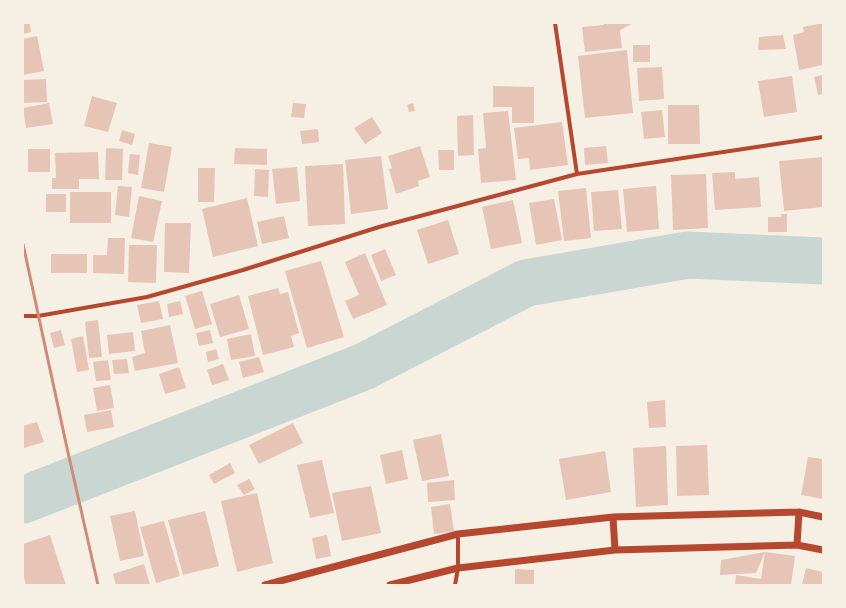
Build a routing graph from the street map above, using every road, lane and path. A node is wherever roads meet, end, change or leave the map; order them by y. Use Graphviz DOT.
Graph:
graph roads {
  1 [pos="555,23"];
  2 [pos="823,137"];
  3 [pos="577,174"];
  4 [pos="23,316"];
  5 [pos="799,512"];
  6 [pos="613,517"];
  7 [pos="823,517"];
  8 [pos="458,534"];
  9 [pos="797,545"];
  10 [pos="615,550"];
  11 [pos="823,550"];
  12 [pos="458,568"];
  13 [pos="265,585"];
  14 [pos="390,585"];
  15 [pos="454,585"];
  1 -- 3 [label="street"];
  2 -- 3 [label="street"];
  3 -- 4 [label="street"];
  5 -- 6 [label="street"];
  5 -- 7 [label="street"];
  5 -- 9 [label="street"];
  6 -- 8 [label="street"];
  6 -- 10 [label="street"];
  8 -- 12 [label="street"];
  8 -- 13 [label="street"];
  9 -- 10 [label="street"];
  9 -- 11 [label="street"];
  10 -- 12 [label="street"];
  12 -- 14 [label="street"];
  12 -- 15 [label="street"];
}
